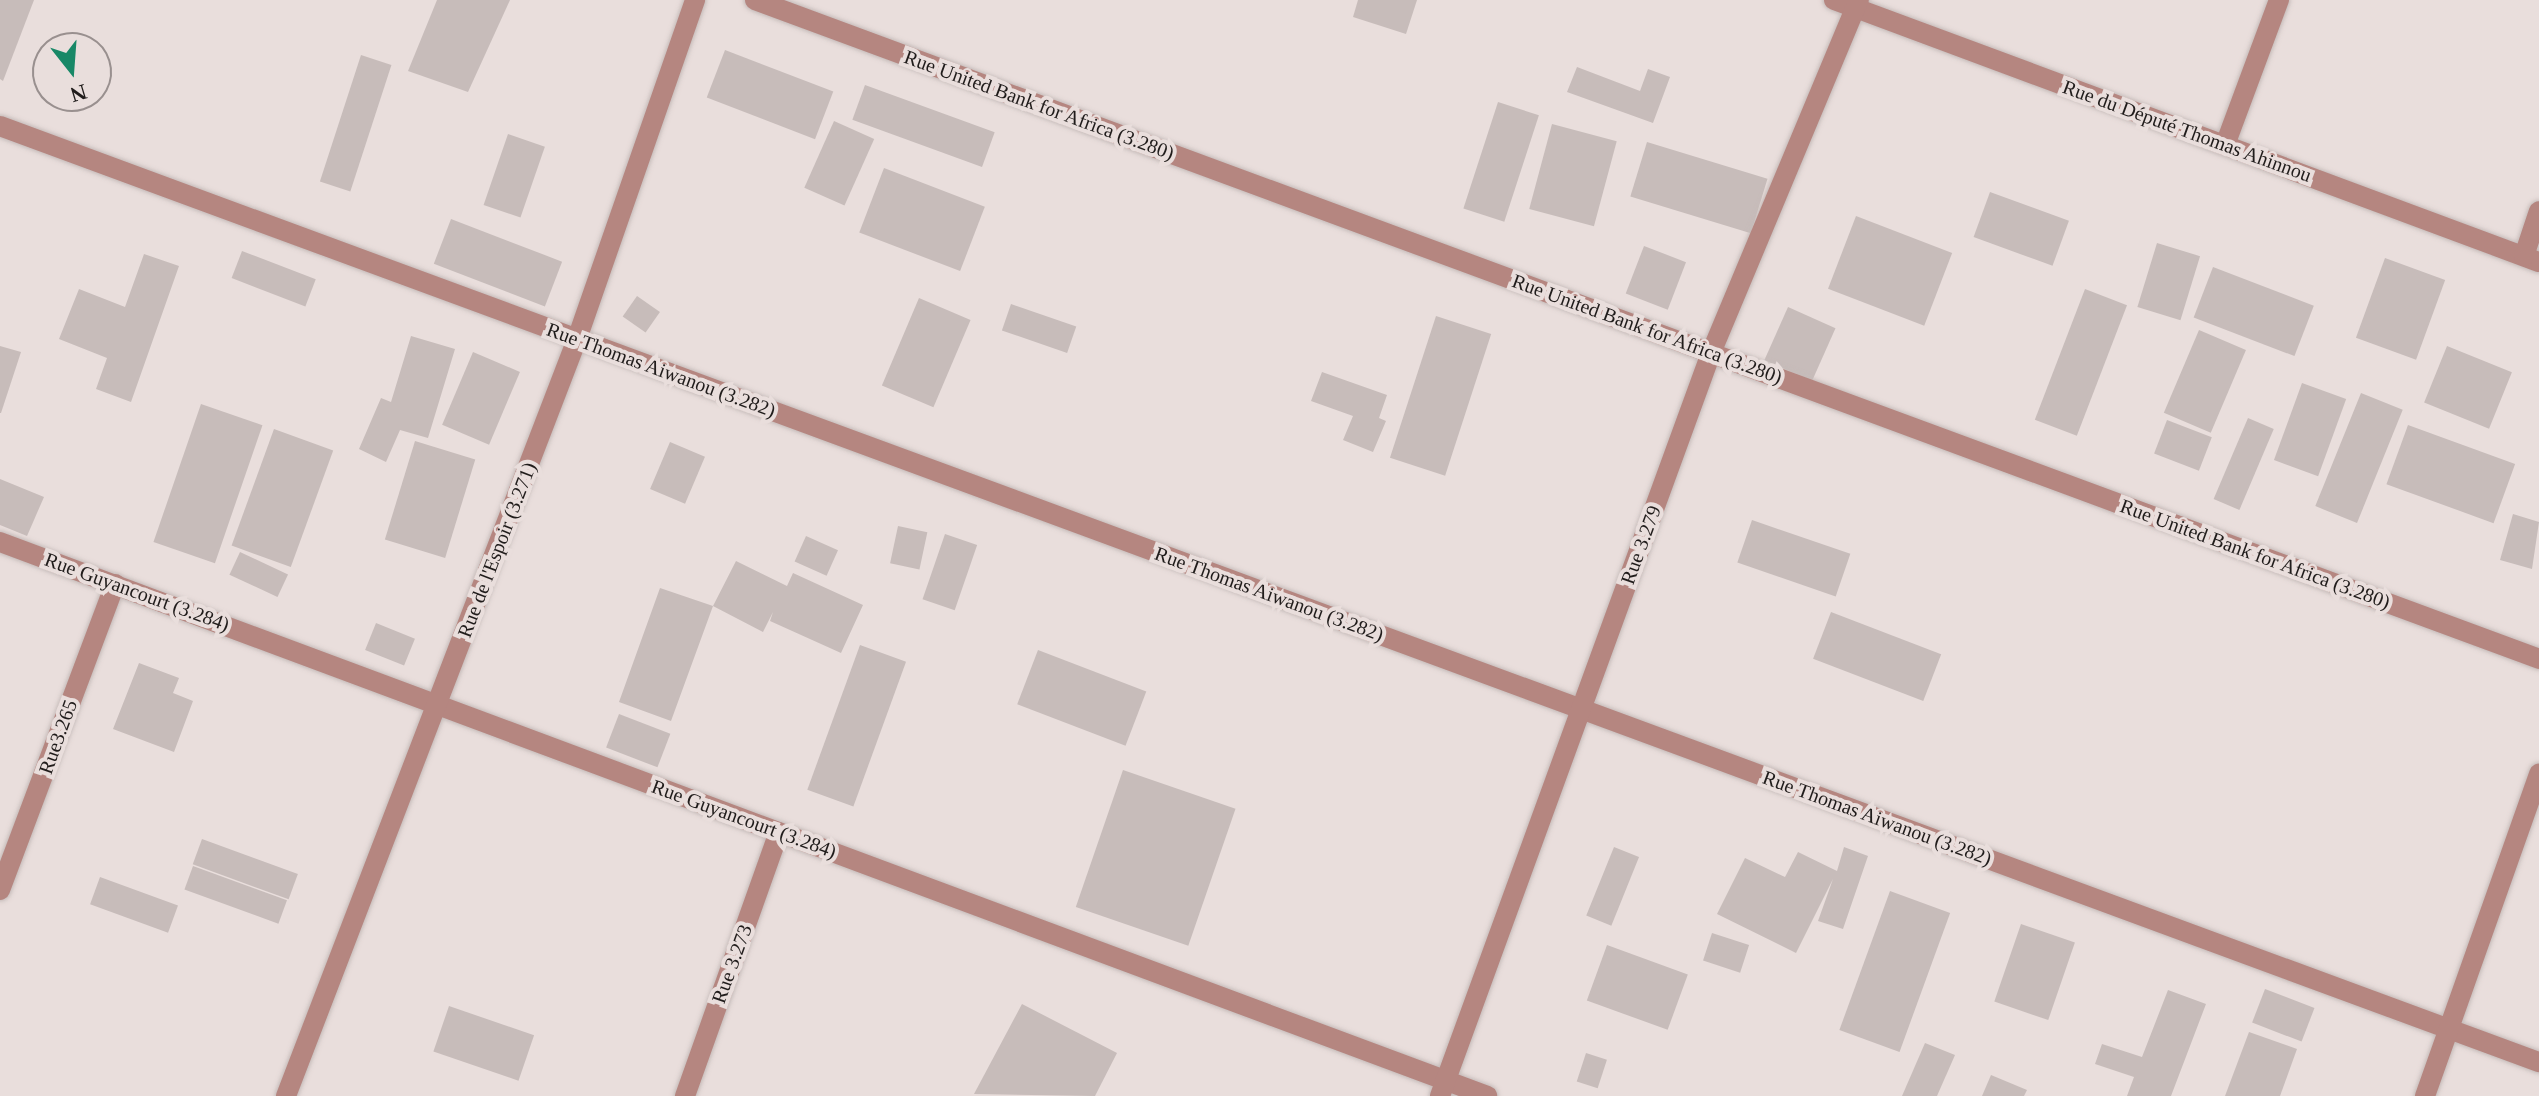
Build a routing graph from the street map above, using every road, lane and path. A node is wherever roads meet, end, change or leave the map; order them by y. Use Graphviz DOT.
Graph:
graph roads {
  1 [pos="695,0"];
  2 [pos="755,0"];
  3 [pos="1834,0"];
  4 [pos="2279,0"];
  5 [pos="1857,4"];
  6 [pos="0,126"];
  7 [pos="2225,145"];
  8 [pos="2539,211"];
  9 [pos="2532,259"];
  10 [pos="577,339"];
  11 [pos="1711,353"];
  12 [pos="0,542"];
  13 [pos="115,584"];
  14 [pos="2539,659"];
  15 [pos="438,705"];
  16 [pos="1581,709"];
  17 [pos="2539,774"];
  18 [pos="779,832"];
  19 [pos="0,890"];
  20 [pos="2451,1029"];
  21 [pos="2539,1062"];
  22 [pos="1443,1088"];
  23 [pos="286,1096"];
  24 [pos="685,1096"];
  25 [pos="1487,1096"];
  26 [pos="2425,1096"];
  1 -- 10 [label="street, Rue de l'Espoir (3.271)"];
  2 -- 11 [label="street, Rue United Bank for Africa (3.280)"];
  3 -- 5 [label="street, Rue du Député Thomas Ahinnou"];
  4 -- 7 [label="street"];
  5 -- 7 [label="street, Rue du Député Thomas Ahinnou"];
  5 -- 11 [label="street, Rue 3.279"];
  6 -- 10 [label="street, Rue Thomas Aiwanou (3.282)"];
  7 -- 9 [label="street, Rue du Député Thomas Ahinnou"];
  8 -- 9 [label="street"];
  10 -- 15 [label="street, Rue de l'Espoir (3.271)"];
  10 -- 16 [label="street, Rue Thomas Aiwanou (3.282)"];
  11 -- 14 [label="street, Rue United Bank for Africa (3.280)"];
  11 -- 16 [label="street, Rue 3.279"];
  12 -- 13 [label="street, Rue Guyancourt (3.284)"];
  13 -- 15 [label="street, Rue Guyancourt (3.284)"];
  13 -- 19 [label="street, Rue3.265"];
  15 -- 18 [label="street, Rue Guyancourt (3.284)"];
  15 -- 23 [label="street, Rue de l'Espoir (3.271)"];
  16 -- 20 [label="street, Rue Thomas Aiwanou (3.282)"];
  16 -- 22 [label="street, Rue 3.279"];
  17 -- 20 [label="street"];
  18 -- 22 [label="street, Rue Guyancourt (3.284)"];
  18 -- 24 [label="street, Rue 3.273"];
  20 -- 21 [label="street, Rue Thomas Aiwanou (3.282)"];
  20 -- 26 [label="street"];
  22 -- 25 [label="street, Rue Guyancourt (3.284)"];
}
